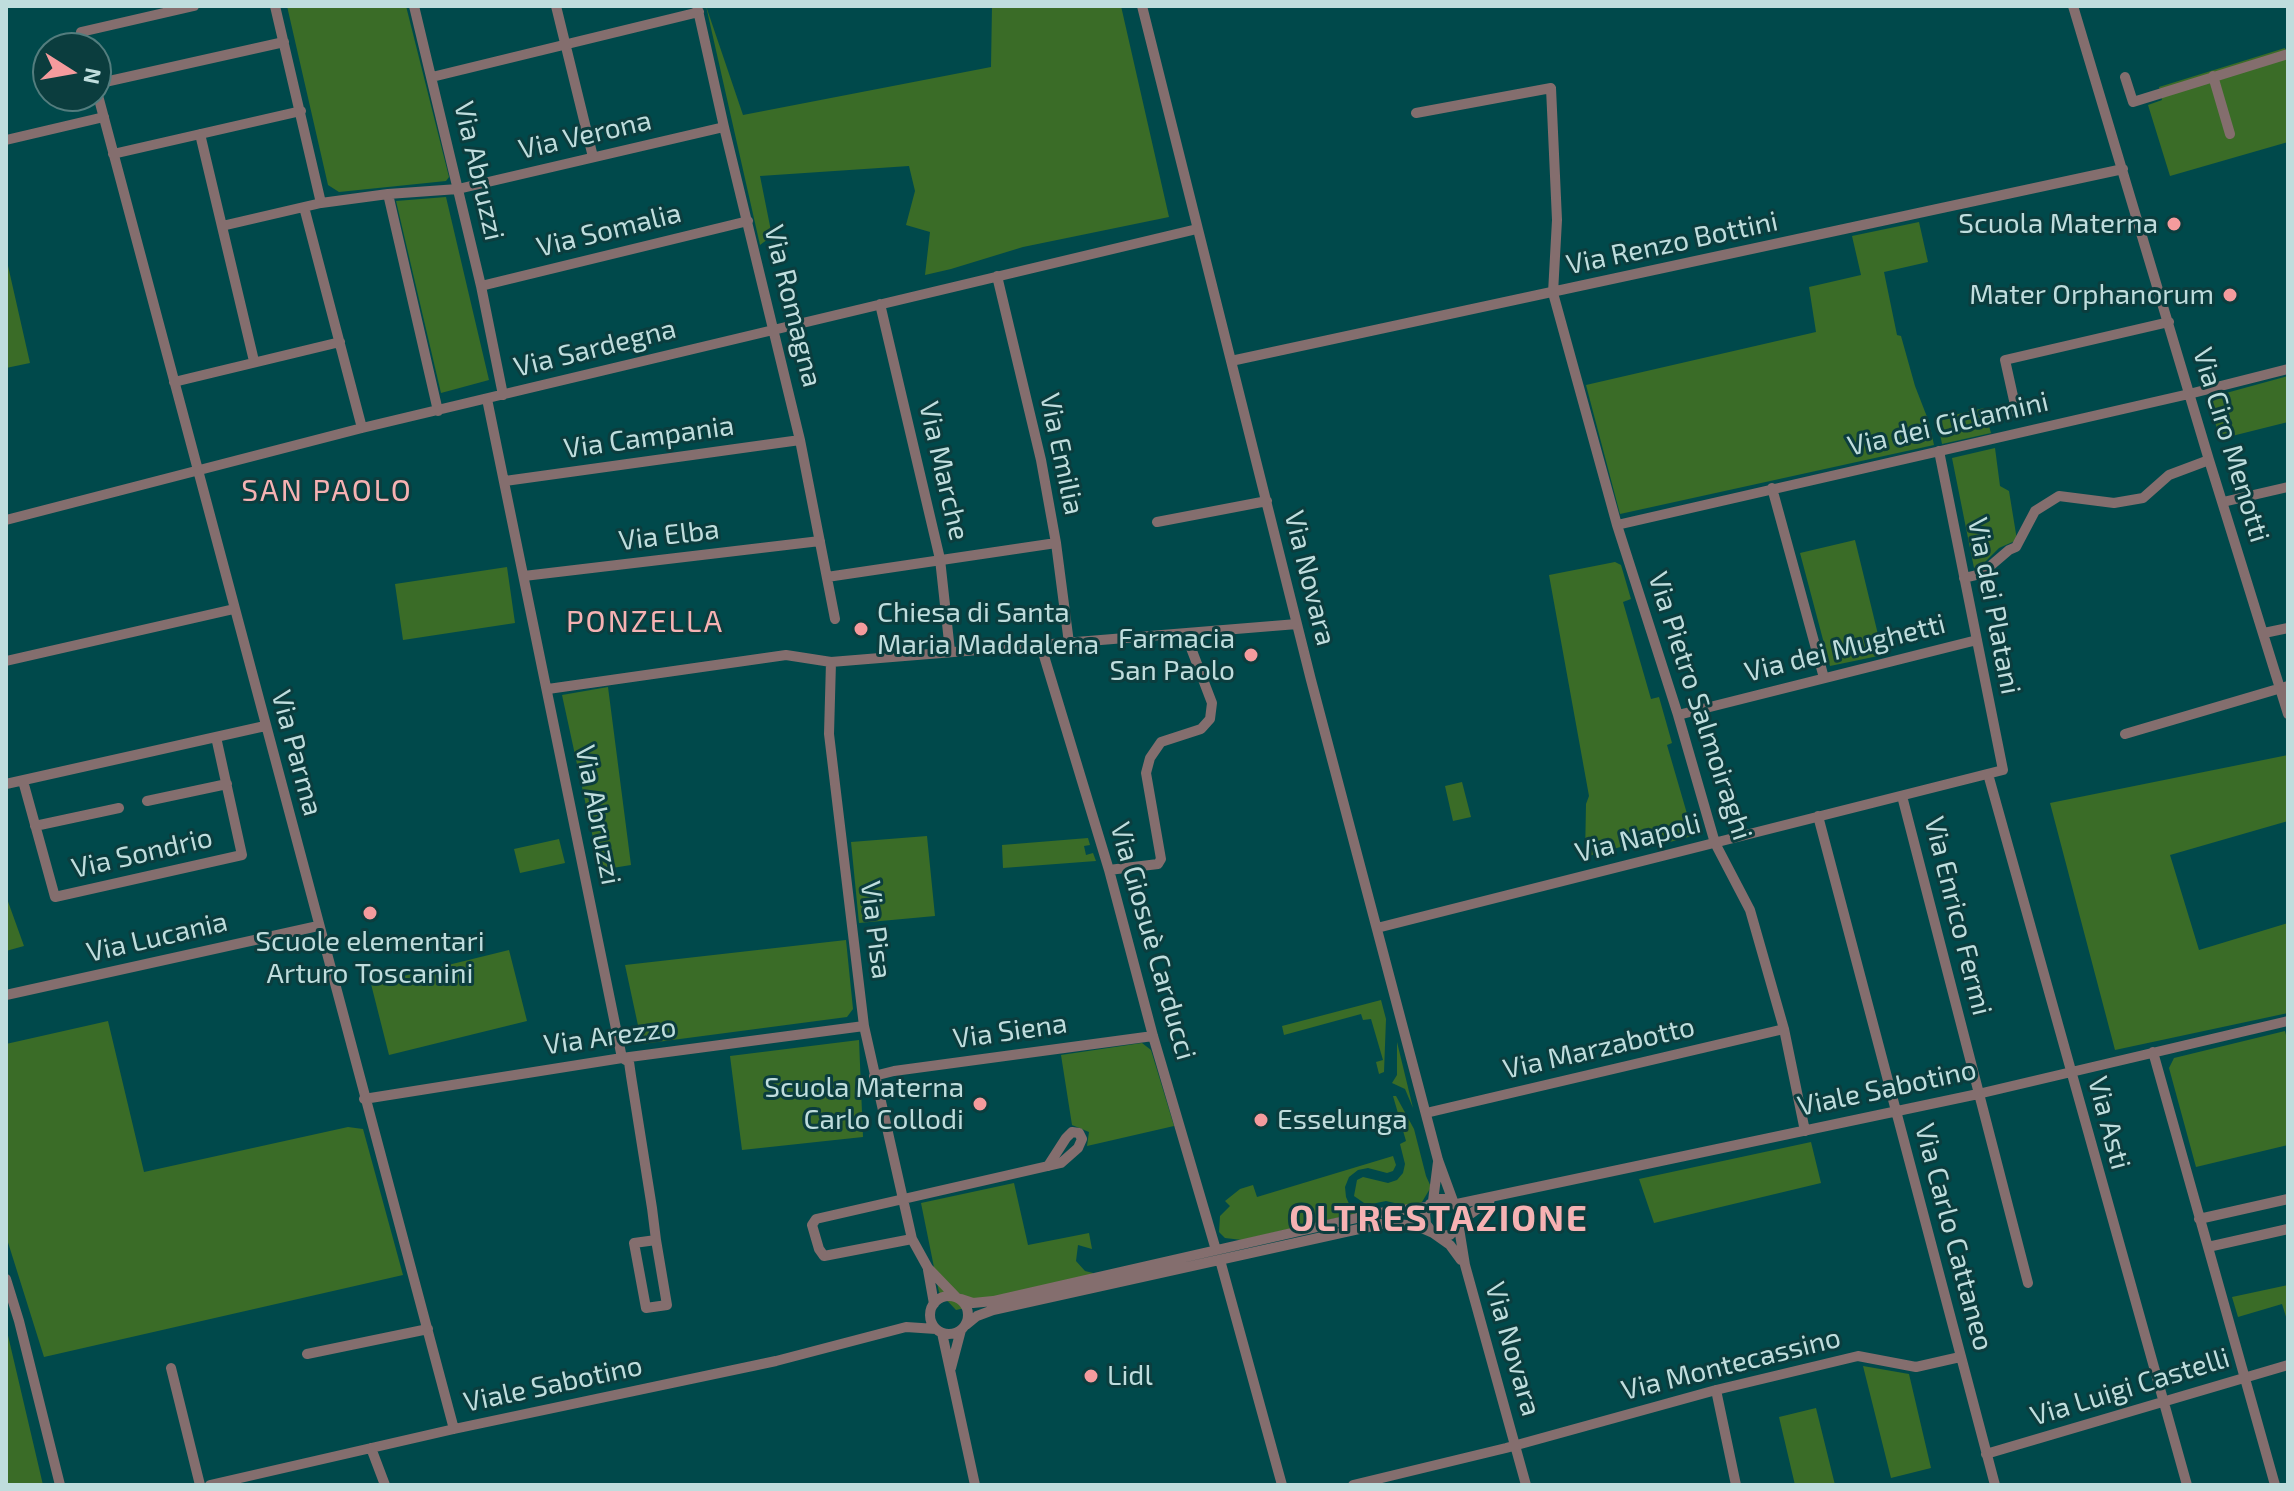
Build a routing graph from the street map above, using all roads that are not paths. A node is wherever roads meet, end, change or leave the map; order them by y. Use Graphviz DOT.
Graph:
graph roads {
  1 [pos="194,6"];
  2 [pos="275,6"];
  3 [pos="414,6"];
  4 [pos="556,6"];
  5 [pos="1142,6"];
  6 [pos="2073,6"];
  7 [pos="698,9"];
  8 [pos="81,32"];
  9 [pos="284,42"];
  10 [pos="566,45"];
  11 [pos="2288,54"];
  12 [pos="2213,76"];
  13 [pos="432,77"];
  14 [pos="2125,77"];
  15 [pos="112,82"];
  16 [pos="301,111"];
  17 [pos="103,112"];
  18 [pos="1416,113"];
  19 [pos="104,117"];
  20 [pos="724,127"];
  21 [pos="200,134"];
  22 [pos="2230,134"];
  23 [pos="6,140"];
  24 [pos="113,154"];
  25 [pos="593,157"];
  26 [pos="2123,169"];
  27 [pos="458,189"];
  28 [pos="388,194"];
  29 [pos="321,203"];
  30 [pos="304,207"];
  31 [pos="748,221"];
  32 [pos="222,226"];
  33 [pos="1197,229"];
  34 [pos="997,276"];
  35 [pos="481,286"];
  36 [pos="1553,293"];
  37 [pos="880,304"];
  38 [pos="2169,322"];
  39 [pos="773,324"];
  40 [pos="340,342"];
  41 [pos="254,361"];
  42 [pos="1231,361"];
  43 [pos="2288,369"];
  44 [pos="174,382"];
  45 [pos="2189,394"];
  46 [pos="503,395"];
  47 [pos="487,399"];
  48 [pos="438,411"];
  49 [pos="2017,414"];
  50 [pos="362,428"];
  51 [pos="800,440"];
  52 [pos="1939,451"];
  53 [pos="2209,460"];
  54 [pos="197,469"];
  55 [pos="505,481"];
  56 [pos="2288,487"];
  57 [pos="1772,488"];
  58 [pos="1267,501"];
  59 [pos="2223,502"];
  60 [pos="6,520"];
  61 [pos="1157,522"];
  62 [pos="1617,525"];
  63 [pos="820,541"];
  64 [pos="1056,543"];
  65 [pos="940,559"];
  66 [pos="524,576"];
  67 [pos="827,577"];
  68 [pos="1964,578"];
  69 [pos="234,609"];
  70 [pos="835,619"];
  71 [pos="1297,624"];
  72 [pos="2288,628"];
  73 [pos="2264,633"];
  74 [pos="1186,635"];
  75 [pos="1977,640"];
  76 [pos="1069,643"];
  77 [pos="1041,646"];
  78 [pos="950,651"];
  79 [pos="6,661"];
  80 [pos="831,662"];
  81 [pos="1824,678"];
  82 [pos="2284,687"];
  83 [pos="548,689"];
  84 [pos="2288,714"];
  85 [pos="1678,715"];
  86 [pos="265,726"];
  87 [pos="2125,734"];
  88 [pos="216,737"];
  89 [pos="2003,770"];
  90 [pos="1988,774"];
  91 [pos="23,781"];
  92 [pos="6,784"];
  93 [pos="227,784"];
  94 [pos="1902,796"];
  95 [pos="147,801"];
  96 [pos="119,808"];
  97 [pos="1818,816"];
  98 [pos="35,826"];
  99 [pos="1715,843"];
  100 [pos="1109,870"];
  101 [pos="318,926"];
  102 [pos="1377,928"];
  103 [pos="6,995"];
  104 [pos="2288,1021"];
  105 [pos="864,1026"];
  106 [pos="1784,1029"];
  107 [pos="1153,1036"];
  108 [pos="2153,1052"];
  109 [pos="622,1058"];
  110 [pos="2070,1072"];
  111 [pos="874,1076"];
  112 [pos="1978,1094"];
  113 [pos="364,1099"];
  114 [pos="1896,1111"];
  115 [pos="1426,1113"];
  116 [pos="1805,1131"];
  117 [pos="1438,1160"];
  118 [pos="1048,1166"];
  119 [pos="1495,1197"];
  120 [pos="2288,1199"];
  121 [pos="903,1200"];
  122 [pos="1455,1202"];
  123 [pos="1430,1204"];
  124 [pos="2199,1219"];
  125 [pos="1461,1224"];
  126 [pos="2288,1229"];
  127 [pos="1436,1234"];
  128 [pos="912,1239"];
  129 [pos="656,1240"];
  130 [pos="2208,1247"];
  131 [pos="1218,1255"];
  132 [pos="1465,1265"];
  133 [pos="928,1268"];
  134 [pos="6,1279"];
  135 [pos="2028,1283"];
  136 [pos="958,1298"];
  137 [pos="932,1308"];
  138 [pos="906,1327"];
  139 [pos="964,1327"];
  140 [pos="428,1329"];
  141 [pos="939,1331"];
  142 [pos="307,1354"];
  143 [pos="1960,1357"];
  144 [pos="2288,1365"];
  145 [pos="171,1368"];
  146 [pos="949,1374"];
  147 [pos="2244,1378"];
  148 [pos="1716,1390"];
  149 [pos="2162,1404"];
  150 [pos="454,1429"];
  151 [pos="1515,1445"];
  152 [pos="371,1448"];
  153 [pos="1986,1454"];
  154 [pos="1396,1480"];
  155 [pos="60,1485"];
  156 [pos="200,1485"];
  157 [pos="210,1485"];
  158 [pos="385,1485"];
  159 [pos="975,1485"];
  160 [pos="1282,1485"];
  161 [pos="1353,1485"];
  162 [pos="1526,1485"];
  163 [pos="1736,1485"];
  164 [pos="1995,1485"];
  165 [pos="2187,1485"];
  166 [pos="2275,1485"];
  1 -- 8 [label="street"];
  2 -- 9 [label="street"];
  3 -- 13 [label="street, Via Abruzzi"];
  4 -- 10 [label="street"];
  5 -- 33 [label="street, Via Novara"];
  6 -- 26 [label="street, Via Ciro Menotti"];
  7 -- 10 [label="street"];
  7 -- 20 [label="street, Via Romagna"];
  9 -- 15 [label="street"];
  9 -- 16 [label="street"];
  10 -- 13 [label="street"];
  10 -- 25 [label="street"];
  11 -- 12 [label="street"];
  12 -- 14 [label="street"];
  12 -- 22 [label="street"];
  13 -- 27 [label="street, Via Abruzzi"];
  16 -- 21 [label="street"];
  16 -- 29 [label="street"];
  17 -- 19 [label="street, Via Parma"];
  18 -- 36 [label="street, Via Pietro Salmoiraghi"];
  19 -- 23 [label="street"];
  19 -- 24 [label="street, Via Parma"];
  20 -- 25 [label="street, Via Verona"];
  20 -- 31 [label="street, Via Romagna"];
  21 -- 24 [label="street"];
  21 -- 32 [label="street"];
  24 -- 44 [label="street, Via Parma"];
  25 -- 27 [label="street, Via Verona"];
  26 -- 36 [label="street, Via Renzo Bottini"];
  26 -- 38 [label="street, Via Ciro Menotti"];
  27 -- 28 [label="street, Via Verona"];
  27 -- 35 [label="street, Via Abruzzi"];
  28 -- 29 [label="street, Via Verona"];
  28 -- 48 [label="street"];
  29 -- 30 [label="street, Via Verona"];
  30 -- 32 [label="street, Via Verona"];
  30 -- 40 [label="street"];
  31 -- 35 [label="street, Via Somalia"];
  31 -- 39 [label="street, Via Romagna"];
  32 -- 41 [label="street"];
  33 -- 34 [label="street, Via Sardegna"];
  33 -- 42 [label="street, Via Novara"];
  34 -- 37 [label="street, Via Sardegna"];
  34 -- 64 [label="street, Via Emilia"];
  35 -- 46 [label="street, Via Abruzzi"];
  36 -- 42 [label="street, Via Renzo Bottini"];
  36 -- 62 [label="street, Via Pietro Salmoiraghi"];
  37 -- 39 [label="street, Via Sardegna"];
  37 -- 65 [label="street, Via Marche"];
  38 -- 45 [label="street, Via Ciro Menotti"];
  38 -- 49 [label="street, Via dei Ciclamini"];
  39 -- 46 [label="street, Via Sardegna"];
  39 -- 51 [label="street, Via Romagna"];
  40 -- 41 [label="street"];
  40 -- 50 [label="street"];
  41 -- 44 [label="street"];
  42 -- 58 [label="street, Via Novara"];
  43 -- 45 [label="street, Via dei Ciclamini"];
  44 -- 54 [label="street, Via Parma"];
  45 -- 52 [label="street, Via dei Ciclamini"];
  45 -- 53 [label="street, Via Ciro Menotti"];
  46 -- 47 [label="street, Via Sardegna"];
  47 -- 48 [label="street, Via Sardegna"];
  47 -- 55 [label="street, Via Abruzzi"];
  48 -- 50 [label="street, Via Sardegna"];
  50 -- 54 [label="street, Via Sardegna"];
  51 -- 55 [label="street, Via Campania"];
  51 -- 63 [label="street, Via Romagna"];
  52 -- 57 [label="street, Via dei Ciclamini"];
  52 -- 68 [label="street, Via dei Platani"];
  53 -- 59 [label="street, Via Ciro Menotti"];
  53 -- 68 [label="street"];
  54 -- 60 [label="street, Via Sardegna"];
  54 -- 69 [label="street, Via Parma"];
  55 -- 66 [label="street, Via Abruzzi"];
  56 -- 59 [label="street"];
  57 -- 62 [label="street, Via dei Ciclamini"];
  57 -- 81 [label="street"];
  58 -- 61 [label="street"];
  58 -- 71 [label="street, Via Novara"];
  59 -- 73 [label="street, Via Ciro Menotti"];
  62 -- 85 [label="street, Via Pietro Salmoiraghi"];
  63 -- 66 [label="street, Via Elba"];
  63 -- 67 [label="street, Via Romagna"];
  64 -- 65 [label="street"];
  64 -- 76 [label="street, Via Emilia"];
  65 -- 67 [label="street"];
  65 -- 78 [label="street, Via Marche"];
  66 -- 83 [label="street, Via Abruzzi"];
  67 -- 70 [label="street, Via Romagna"];
  68 -- 75 [label="street, Via dei Platani"];
  69 -- 79 [label="street"];
  69 -- 86 [label="street, Via Parma"];
  71 -- 74 [label="street"];
  71 -- 102 [label="street, Via Novara"];
  72 -- 73 [label="street"];
  73 -- 82 [label="street, Via Ciro Menotti"];
  74 -- 76 [label="street"];
  74 -- 100 [label="street"];
  75 -- 81 [label="street, Via dei Mughetti"];
  75 -- 89 [label="street, Via dei Platani"];
  76 -- 77 [label="street"];
  77 -- 78 [label="street"];
  77 -- 100 [label="street, Via Giosuè Carducci"];
  78 -- 80 [label="street"];
  80 -- 83 [label="street"];
  80 -- 105 [label="street, Via Pisa"];
  81 -- 85 [label="street, Via dei Mughetti"];
  82 -- 84 [label="street, Via Ciro Menotti"];
  82 -- 87 [label="street"];
  83 -- 109 [label="street, Via Abruzzi"];
  85 -- 99 [label="street, Via Pietro Salmoiraghi"];
  86 -- 88 [label="street"];
  86 -- 101 [label="street, Via Parma"];
  88 -- 91 [label="street"];
  88 -- 93 [label="street, Via Sondrio"];
  89 -- 90 [label="street, Via Napoli"];
  90 -- 94 [label="street, Via Napoli"];
  90 -- 110 [label="street, Via Asti"];
  91 -- 92 [label="street"];
  91 -- 98 [label="street, Via Sondrio"];
  93 -- 95 [label="street, Via Sondrio"];
  93 -- 98 [label="street, Via Sondrio"];
  94 -- 97 [label="street, Via Napoli"];
  94 -- 112 [label="street, Via Enrico Fermi"];
  96 -- 98 [label="street, Via Sondrio"];
  97 -- 99 [label="street, Via Napoli"];
  97 -- 114 [label="street, Via Carlo Cattaneo"];
  99 -- 102 [label="street, Via Napoli"];
  99 -- 106 [label="street, Via Pietro Salmoiraghi"];
  100 -- 107 [label="street, Via Giosuè Carducci"];
  101 -- 103 [label="street, Via Lucania"];
  101 -- 113 [label="street, Via Parma"];
  102 -- 115 [label="street, Via Novara"];
  104 -- 108 [label="street, Viale Sabotino"];
  105 -- 109 [label="street, Via Arezzo"];
  105 -- 111 [label="street, Via Pisa"];
  106 -- 115 [label="street, Via Marzabotto"];
  106 -- 116 [label="street, Via Pietro Salmoiraghi"];
  107 -- 111 [label="street, Via Siena"];
  107 -- 131 [label="street, Via Giosuè Carducci"];
  108 -- 110 [label="street, Viale Sabotino"];
  108 -- 124 [label="street"];
  109 -- 113 [label="street, Via Arezzo"];
  109 -- 129 [label="street, Via Abruzzi"];
  110 -- 112 [label="street, Viale Sabotino"];
  110 -- 149 [label="street, Via Asti"];
  111 -- 121 [label="street, Via Pisa"];
  112 -- 114 [label="street, Viale Sabotino"];
  112 -- 135 [label="street, Via Enrico Fermi"];
  113 -- 140 [label="street, Via Parma"];
  114 -- 116 [label="street, Viale Sabotino"];
  114 -- 143 [label="street, Via Carlo Cattaneo"];
  115 -- 117 [label="street, Via Novara"];
  116 -- 119 [label="street, Viale Sabotino"];
  117 -- 122 [label="street, Via Novara"];
  117 -- 123 [label="street, Via Novara"];
  118 -- 121 [label="street"];
  119 -- 122 [label="street, Viale Sabotino"];
  119 -- 125 [label="street, Viale Sabotino"];
  120 -- 124 [label="street"];
  121 -- 128 [label="street, Via Pisa"];
  121 -- 128 [label="street"];
  122 -- 123 [label="street"];
  122 -- 125 [label="street"];
  123 -- 127 [label="street"];
  123 -- 131 [label="street"];
  124 -- 130 [label="street"];
  125 -- 127 [label="street"];
  125 -- 132 [label="street, Via Novara"];
  126 -- 130 [label="street"];
  127 -- 131 [label="street"];
  127 -- 132 [label="street, Via Novara"];
  128 -- 133 [label="street, Via Pisa"];
  129 -- 129 [label="street, Via Abruzzi"];
  130 -- 147 [label="street"];
  131 -- 136 [label="street"];
  131 -- 139 [label="street"];
  131 -- 160 [label="street, Via Giosuè Carducci"];
  132 -- 151 [label="street, Via Novara"];
  133 -- 136 [label="street, Via Pisa"];
  133 -- 137 [label="street, Via Pisa"];
  134 -- 155 [label="street"];
  136 -- 137 [label="street"];
  136 -- 139 [label="street"];
  137 -- 138 [label="street, Viale Sabotino"];
  137 -- 141 [label="street"];
  138 -- 141 [label="street, Viale Sabotino"];
  138 -- 150 [label="street, Viale Sabotino"];
  139 -- 141 [label="street"];
  139 -- 146 [label="street"];
  140 -- 142 [label="street"];
  140 -- 150 [label="street, Via Parma"];
  141 -- 146 [label="street"];
  143 -- 148 [label="street, Via Montecassino"];
  143 -- 153 [label="street, Via Carlo Cattaneo"];
  144 -- 147 [label="street, Via Luigi Castelli"];
  145 -- 156 [label="street"];
  146 -- 159 [label="street"];
  147 -- 149 [label="street, Via Luigi Castelli"];
  147 -- 166 [label="street"];
  148 -- 151 [label="street, Via Montecassino"];
  148 -- 163 [label="street"];
  149 -- 153 [label="street, Via Luigi Castelli"];
  149 -- 165 [label="street, Via Asti"];
  150 -- 152 [label="street, Viale Sabotino"];
  151 -- 154 [label="street, Via Montecassino"];
  151 -- 162 [label="street, Via Novara"];
  152 -- 157 [label="street, Viale Sabotino"];
  152 -- 158 [label="street"];
  153 -- 164 [label="street, Via Carlo Cattaneo"];
  154 -- 161 [label="street, Via Montecassino"];
}
